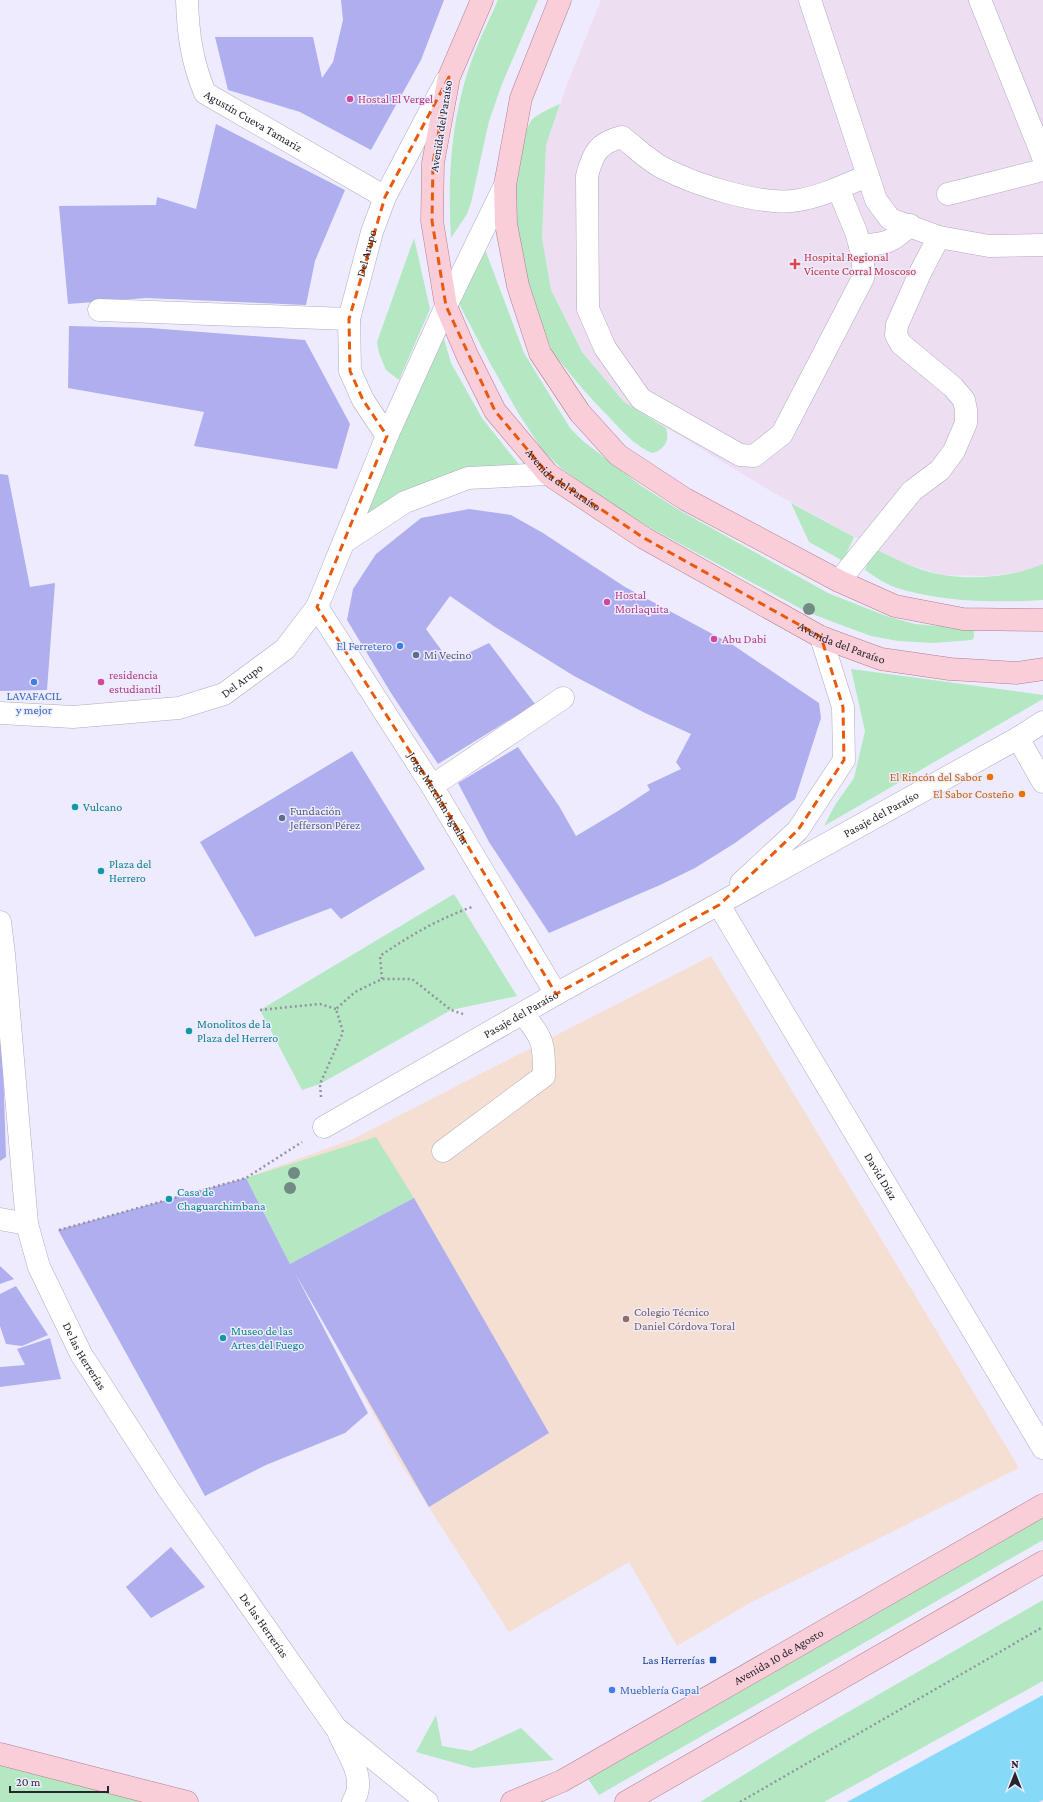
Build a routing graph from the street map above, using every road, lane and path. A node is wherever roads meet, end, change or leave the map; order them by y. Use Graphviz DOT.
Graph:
graph roads {
  1 [pos="187,0"];
  2 [pos="482,0"];
  3 [pos="560,0"];
  4 [pos="810,0"];
  5 [pos="980,0"];
  6 [pos="449,77"];
  7 [pos="1043,157"];
  8 [pos="1043,170"];
  9 [pos="867,176"];
  10 [pos="505,185"];
  11 [pos="838,188"];
  12 [pos="948,194"];
  13 [pos="384,197"];
  14 [pos="910,225"];
  15 [pos="939,237"];
  16 [pos="1043,245"];
  17 [pos="860,246"];
  18 [pos="446,306"];
  19 [pos="99,310"];
  20 [pos="349,319"];
  21 [pos="387,436"];
  22 [pos="548,474"];
  23 [pos="344,542"];
  24 [pos="839,581"];
  25 [pos="317,607"];
  26 [pos="1043,620"];
  27 [pos="821,637"];
  28 [pos="1043,669"];
  29 [pos="563,698"];
  30 [pos="0,713"];
  31 [pos="1043,722"];
  32 [pos="1018,738"];
  33 [pos="1043,782"];
  34 [pos="432,786"];
  35 [pos="499,898"];
  36 [pos="719,905"];
  37 [pos="0,922"];
  38 [pos="382,979"];
  39 [pos="556,994"];
  40 [pos="336,1009"];
  41 [pos="260,1010"];
  42 [pos="522,1014"];
  43 [pos="498,1028"];
  44 [pos="324,1127"];
  45 [pos="443,1151"];
  46 [pos="0,1218"];
  47 [pos="27,1224"];
  48 [pos="1043,1448"];
  49 [pos="1043,1505"];
  50 [pos="1043,1562"];
  51 [pos="1043,1627"];
  52 [pos="336,1728"];
  53 [pos="0,1754"];
  54 [pos="187,1802"];
  55 [pos="353,1802"];
  56 [pos="427,1802"];
  57 [pos="512,1802"];
  58 [pos="626,1802"];
  59 [pos="740,1802"];
  1 -- 13 [label="street, Agustín Cueva Tamariz"];
  2 -- 6 [label="main road, Avenida del Paraíso"];
  3 -- 10 [label="main road"];
  4 -- 9 [label="street"];
  5 -- 7 [label="street"];
  6 -- 13 [label="street, Del Arupo"];
  6 -- 18 [label="main road, Avenida del Paraíso"];
  8 -- 12 [label="street"];
  9 -- 11 [label="street"];
  9 -- 14 [label="street"];
  10 -- 18 [label="street, Del Arupo"];
  10 -- 24 [label="main road"];
  11 -- 17 [label="street"];
  11 -- 17 [label="street"];
  13 -- 20 [label="street, Del Arupo"];
  14 -- 15 [label="street"];
  14 -- 17 [label="street"];
  15 -- 16 [label="street"];
  15 -- 24 [label="street"];
  18 -- 21 [label="street, Del Arupo"];
  18 -- 22 [label="main road, Avenida del Paraíso"];
  19 -- 20 [label="street"];
  20 -- 21 [label="street, Del Arupo"];
  21 -- 23 [label="street, Del Arupo"];
  22 -- 23 [label="street"];
  22 -- 27 [label="main road, Avenida del Paraíso"];
  23 -- 25 [label="street, Del Arupo"];
  24 -- 26 [label="main road"];
  25 -- 30 [label="street, Del Arupo"];
  25 -- 34 [label="street, Jorge Merchán Aguilar"];
  27 -- 28 [label="main road, Avenida del Paraíso"];
  27 -- 36 [label="street, Pasaje del Paraíso"];
  29 -- 34 [label="street"];
  31 -- 32 [label="street, Pasaje del Paraíso"];
  32 -- 33 [label="street"];
  32 -- 36 [label="street, Pasaje del Paraíso"];
  34 -- 35 [label="street, Jorge Merchán Aguilar"];
  35 -- 38 [label="path"];
  35 -- 39 [label="street, Jorge Merchán Aguilar"];
  36 -- 39 [label="street, Pasaje del Paraíso"];
  36 -- 48 [label="street, David Díaz"];
  37 -- 47 [label="street, De las Herrerías"];
  38 -- 40 [label="path"];
  38 -- 43 [label="path"];
  39 -- 42 [label="street, Pasaje del Paraíso"];
  40 -- 41 [label="path"];
  40 -- 44 [label="path"];
  42 -- 43 [label="street, Pasaje del Paraíso"];
  42 -- 45 [label="street"];
  43 -- 44 [label="street, Pasaje del Paraíso"];
  44 -- 47 [label="path"];
  46 -- 47 [label="street"];
  47 -- 52 [label="street, De las Herrerías"];
  49 -- 57 [label="main road, Avenida 10 de Agosto"];
  50 -- 58 [label="main road"];
  51 -- 59 [label="path"];
  52 -- 55 [label="street, De las Herrerías"];
  52 -- 56 [label="street, De las Herrerías"];
  53 -- 54 [label="main road"];
}
